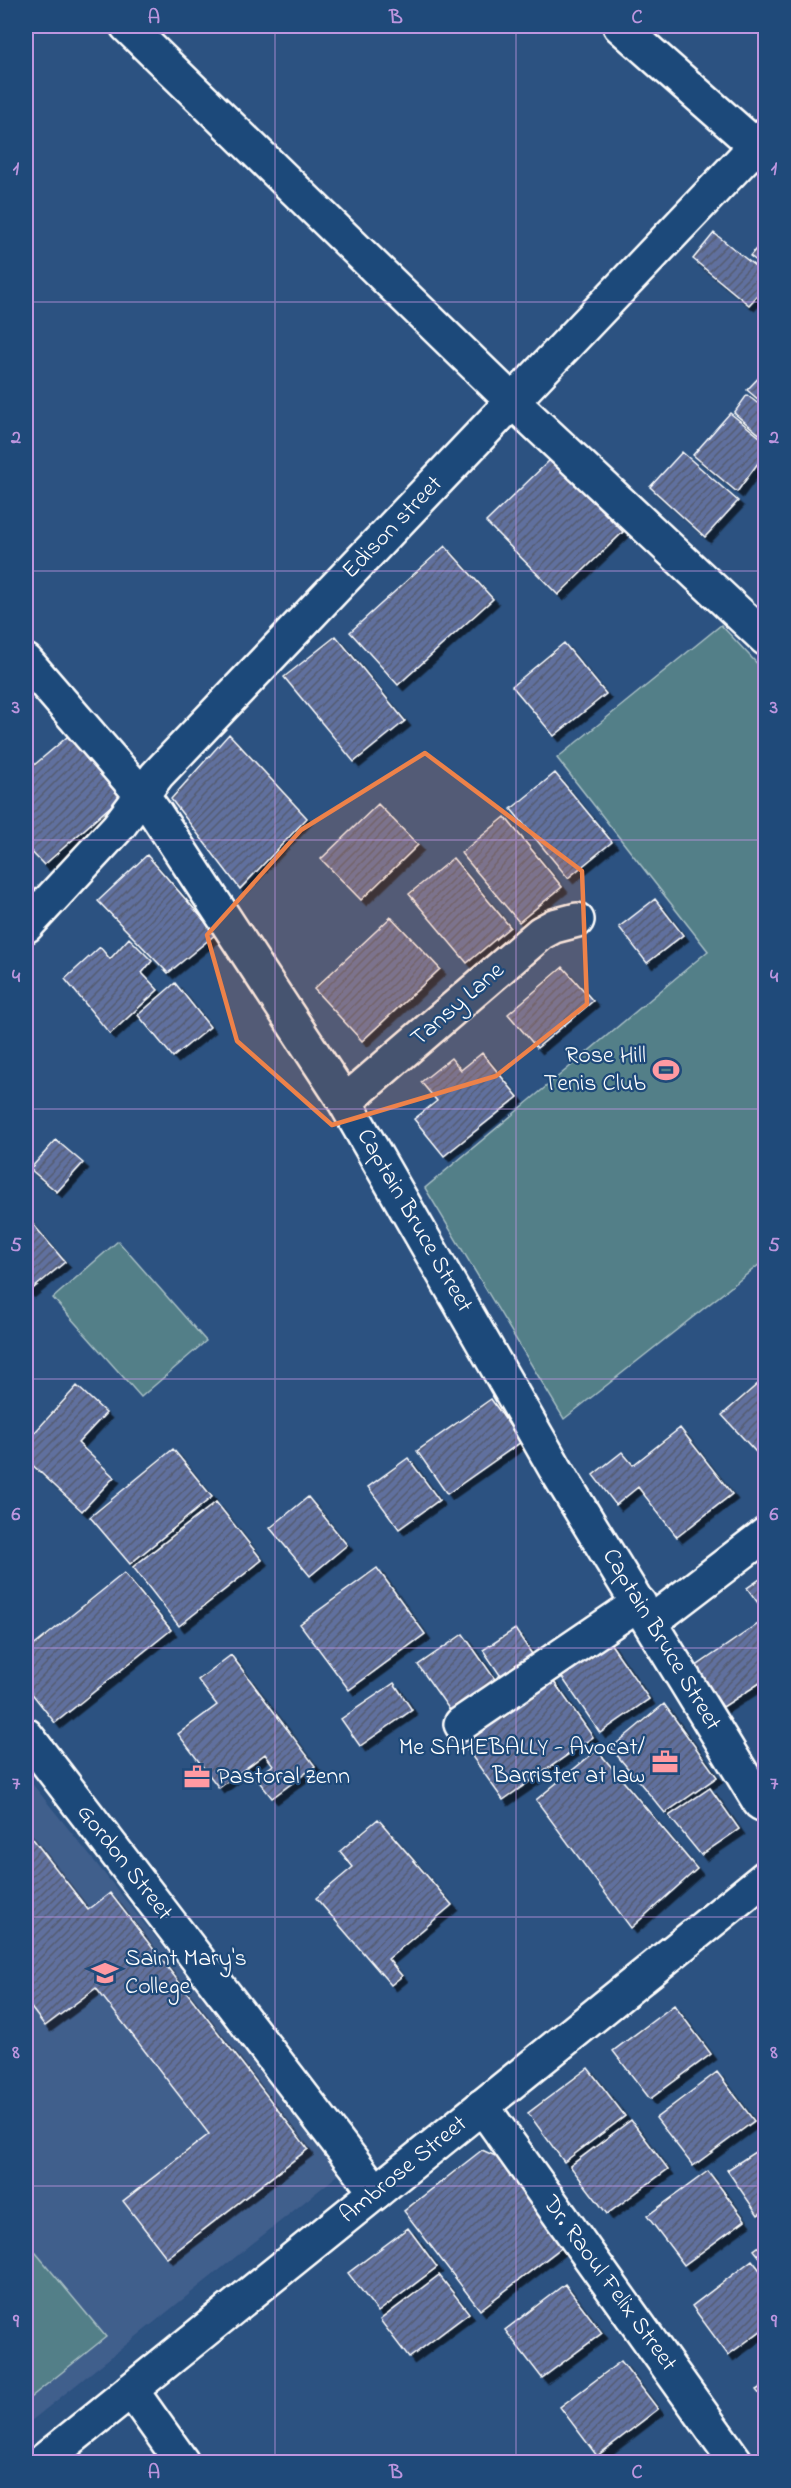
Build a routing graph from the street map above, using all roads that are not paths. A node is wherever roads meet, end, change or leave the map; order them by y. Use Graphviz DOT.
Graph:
graph roads {
  1 [pos="127,26"];
  2 [pos="620,26"];
  3 [pos="762,145"];
  4 [pos="513,402"];
  5 [pos="765,639"];
  6 [pos="26,661"];
  7 [pos="142,795"];
  8 [pos="577,920"];
  9 [pos="26,926"];
  10 [pos="345,1102"];
  11 [pos="765,1534"];
  12 [pos="645,1612"];
  13 [pos="461,1724"];
  14 [pos="26,1735"];
  15 [pos="765,1806"];
  16 [pos="765,1877"];
  17 [pos="482,2106"];
  18 [pos="376,2192"];
  19 [pos="131,2390"];
  20 [pos="42,2463"];
  21 [pos="182,2463"];
  22 [pos="736,2463"];
  1 -- 4 [label="street"];
  2 -- 3 [label="street"];
  3 -- 4 [label="street, Edison street"];
  4 -- 5 [label="street"];
  4 -- 7 [label="street, Edison street"];
  6 -- 7 [label="street, Captain Bruce Street"];
  7 -- 9 [label="street, Edison street"];
  7 -- 10 [label="street, Captain Bruce Street"];
  8 -- 10 [label="street, Tansy Lane"];
  10 -- 12 [label="street, Captain Bruce Street"];
  11 -- 12 [label="street"];
  12 -- 13 [label="street"];
  12 -- 15 [label="street, Captain Bruce Street"];
  14 -- 18 [label="street, Gordon Street"];
  16 -- 17 [label="street, Ambrose Street"];
  17 -- 18 [label="street, Ambrose Street"];
  17 -- 22 [label="street, Dr. Raoul Felix Street"];
  18 -- 19 [label="street, Ambrose Street"];
  19 -- 20 [label="street, Ambrose Street"];
  19 -- 21 [label="street"];
}
